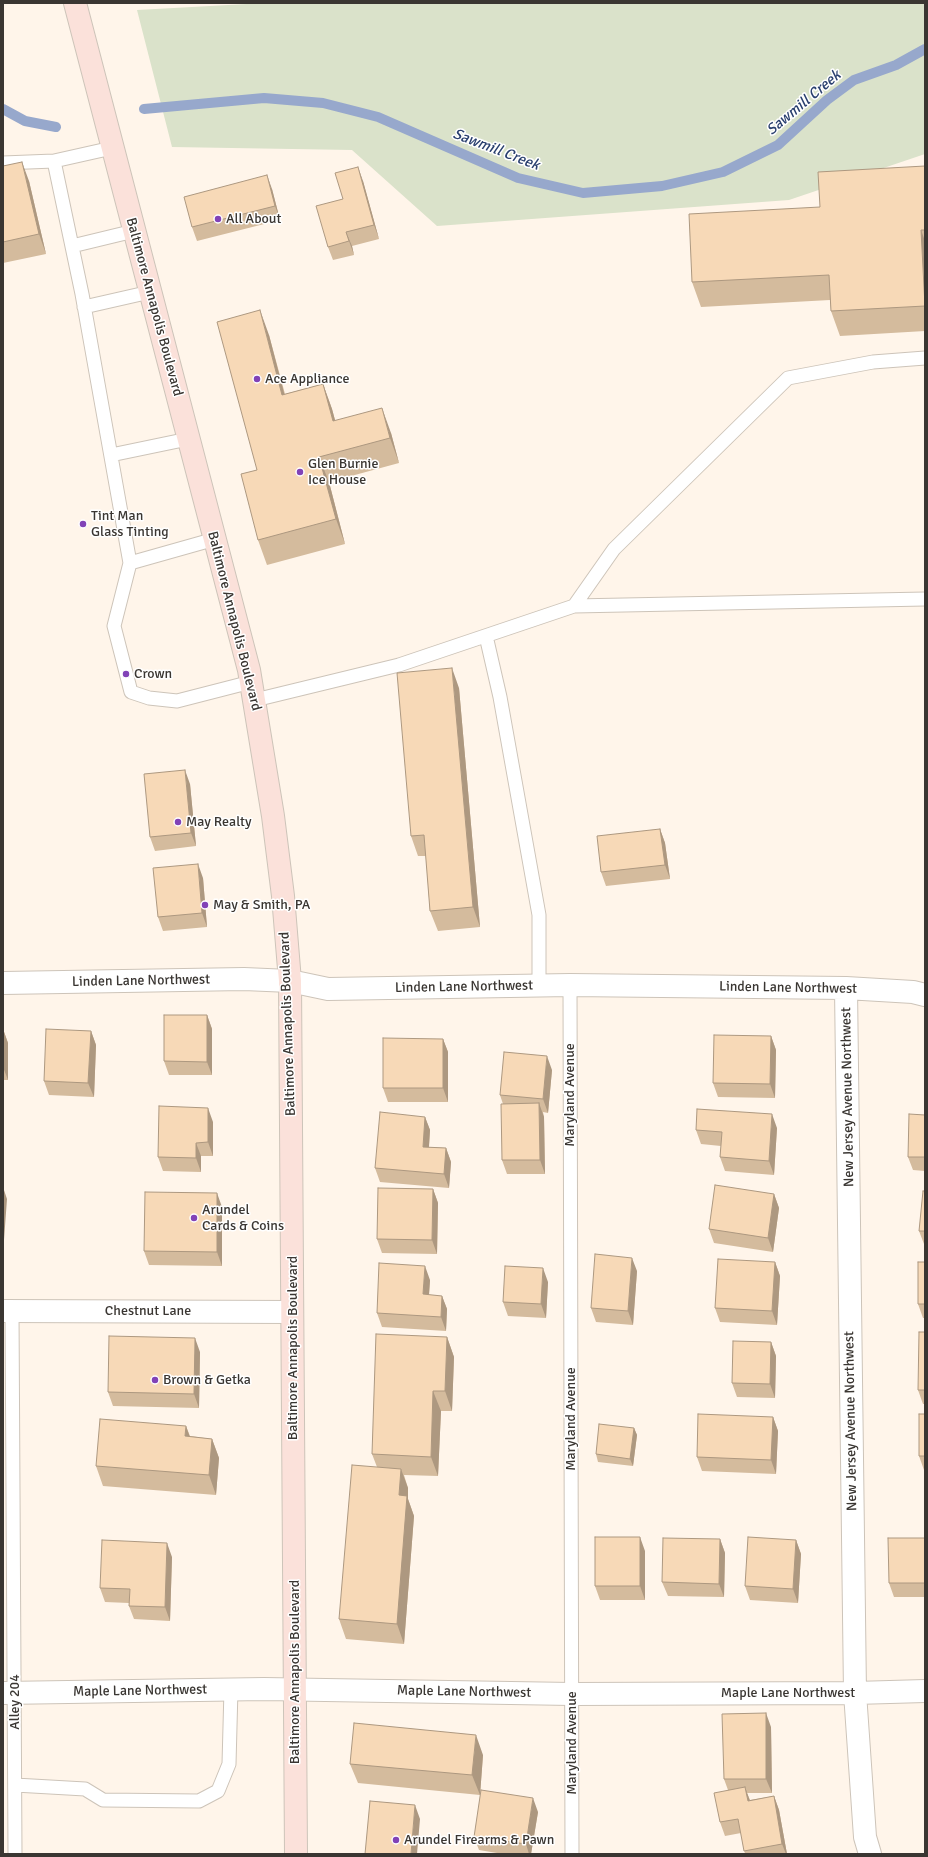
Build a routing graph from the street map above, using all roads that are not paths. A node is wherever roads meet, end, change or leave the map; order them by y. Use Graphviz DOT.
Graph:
graph roads {
  1 [pos="75,3"];
  2 [pos="112,148"];
  3 [pos="54,161"];
  4 [pos="3,163"];
  5 [pos="134,231"];
  6 [pos="72,246"];
  7 [pos="150,292"];
  8 [pos="84,307"];
  9 [pos="925,358"];
  10 [pos="188,439"];
  11 [pos="111,454"];
  12 [pos="214,539"];
  13 [pos="130,563"];
  14 [pos="925,599"];
  15 [pos="574,606"];
  16 [pos="486,636"];
  17 [pos="253,691"];
  18 [pos="290,981"];
  19 [pos="3,983"];
  20 [pos="570,985"];
  21 [pos="539,986"];
  22 [pos="846,988"];
  23 [pos="925,995"];
  24 [pos="7,1311"];
  25 [pos="292,1312"];
  26 [pos="231,1689"];
  27 [pos="296,1690"];
  28 [pos="925,1691"];
  29 [pos="9,1693"];
  30 [pos="854,1693"];
  31 [pos="572,1694"];
  32 [pos="15,1785"];
  33 [pos="15,1854"];
  34 [pos="296,1854"];
  35 [pos="572,1854"];
  36 [pos="870,1854"];
  1 -- 2 [label="main road, Baltimore Annapolis Boulevard"];
  2 -- 3 [label="lane"];
  2 -- 5 [label="main road, Baltimore Annapolis Boulevard"];
  3 -- 4 [label="lane"];
  3 -- 6 [label="lane"];
  5 -- 6 [label="lane"];
  5 -- 7 [label="main road, Baltimore Annapolis Boulevard"];
  6 -- 8 [label="lane"];
  7 -- 8 [label="lane"];
  7 -- 10 [label="main road, Baltimore Annapolis Boulevard"];
  8 -- 11 [label="lane"];
  9 -- 15 [label="lane"];
  10 -- 11 [label="lane"];
  10 -- 12 [label="main road, Baltimore Annapolis Boulevard"];
  11 -- 13 [label="lane"];
  12 -- 13 [label="lane"];
  12 -- 17 [label="main road, Baltimore Annapolis Boulevard"];
  13 -- 17 [label="lane"];
  14 -- 15 [label="lane"];
  15 -- 16 [label="lane"];
  16 -- 17 [label="lane"];
  16 -- 21 [label="lane"];
  17 -- 18 [label="main road, Baltimore Annapolis Boulevard"];
  18 -- 19 [label="street, Linden Lane Northwest"];
  18 -- 21 [label="street, Linden Lane Northwest"];
  18 -- 25 [label="main road, Baltimore Annapolis Boulevard"];
  20 -- 21 [label="street, Linden Lane Northwest"];
  20 -- 22 [label="street, Linden Lane Northwest"];
  20 -- 31 [label="lane, Maryland Avenue"];
  22 -- 23 [label="street, Linden Lane Northwest"];
  22 -- 30 [label="street, New Jersey Avenue Northwest"];
  24 -- 25 [label="street, Chestnut Lane"];
  24 -- 29 [label="lane, Alley 204"];
  25 -- 27 [label="main road, Baltimore Annapolis Boulevard"];
  26 -- 27 [label="street, Maple Lane Northwest"];
  26 -- 29 [label="street, Maple Lane Northwest"];
  26 -- 32 [label="lane"];
  27 -- 31 [label="street, Maple Lane Northwest"];
  27 -- 34 [label="main road, Baltimore Annapolis Boulevard"];
  28 -- 30 [label="street, Maple Lane Northwest"];
  29 -- 32 [label="lane, Alley 204"];
  30 -- 31 [label="street, Maple Lane Northwest"];
  30 -- 36 [label="street, New Jersey Avenue Northwest"];
  31 -- 35 [label="lane, Maryland Avenue"];
  32 -- 33 [label="lane, Alley 204"];
}
